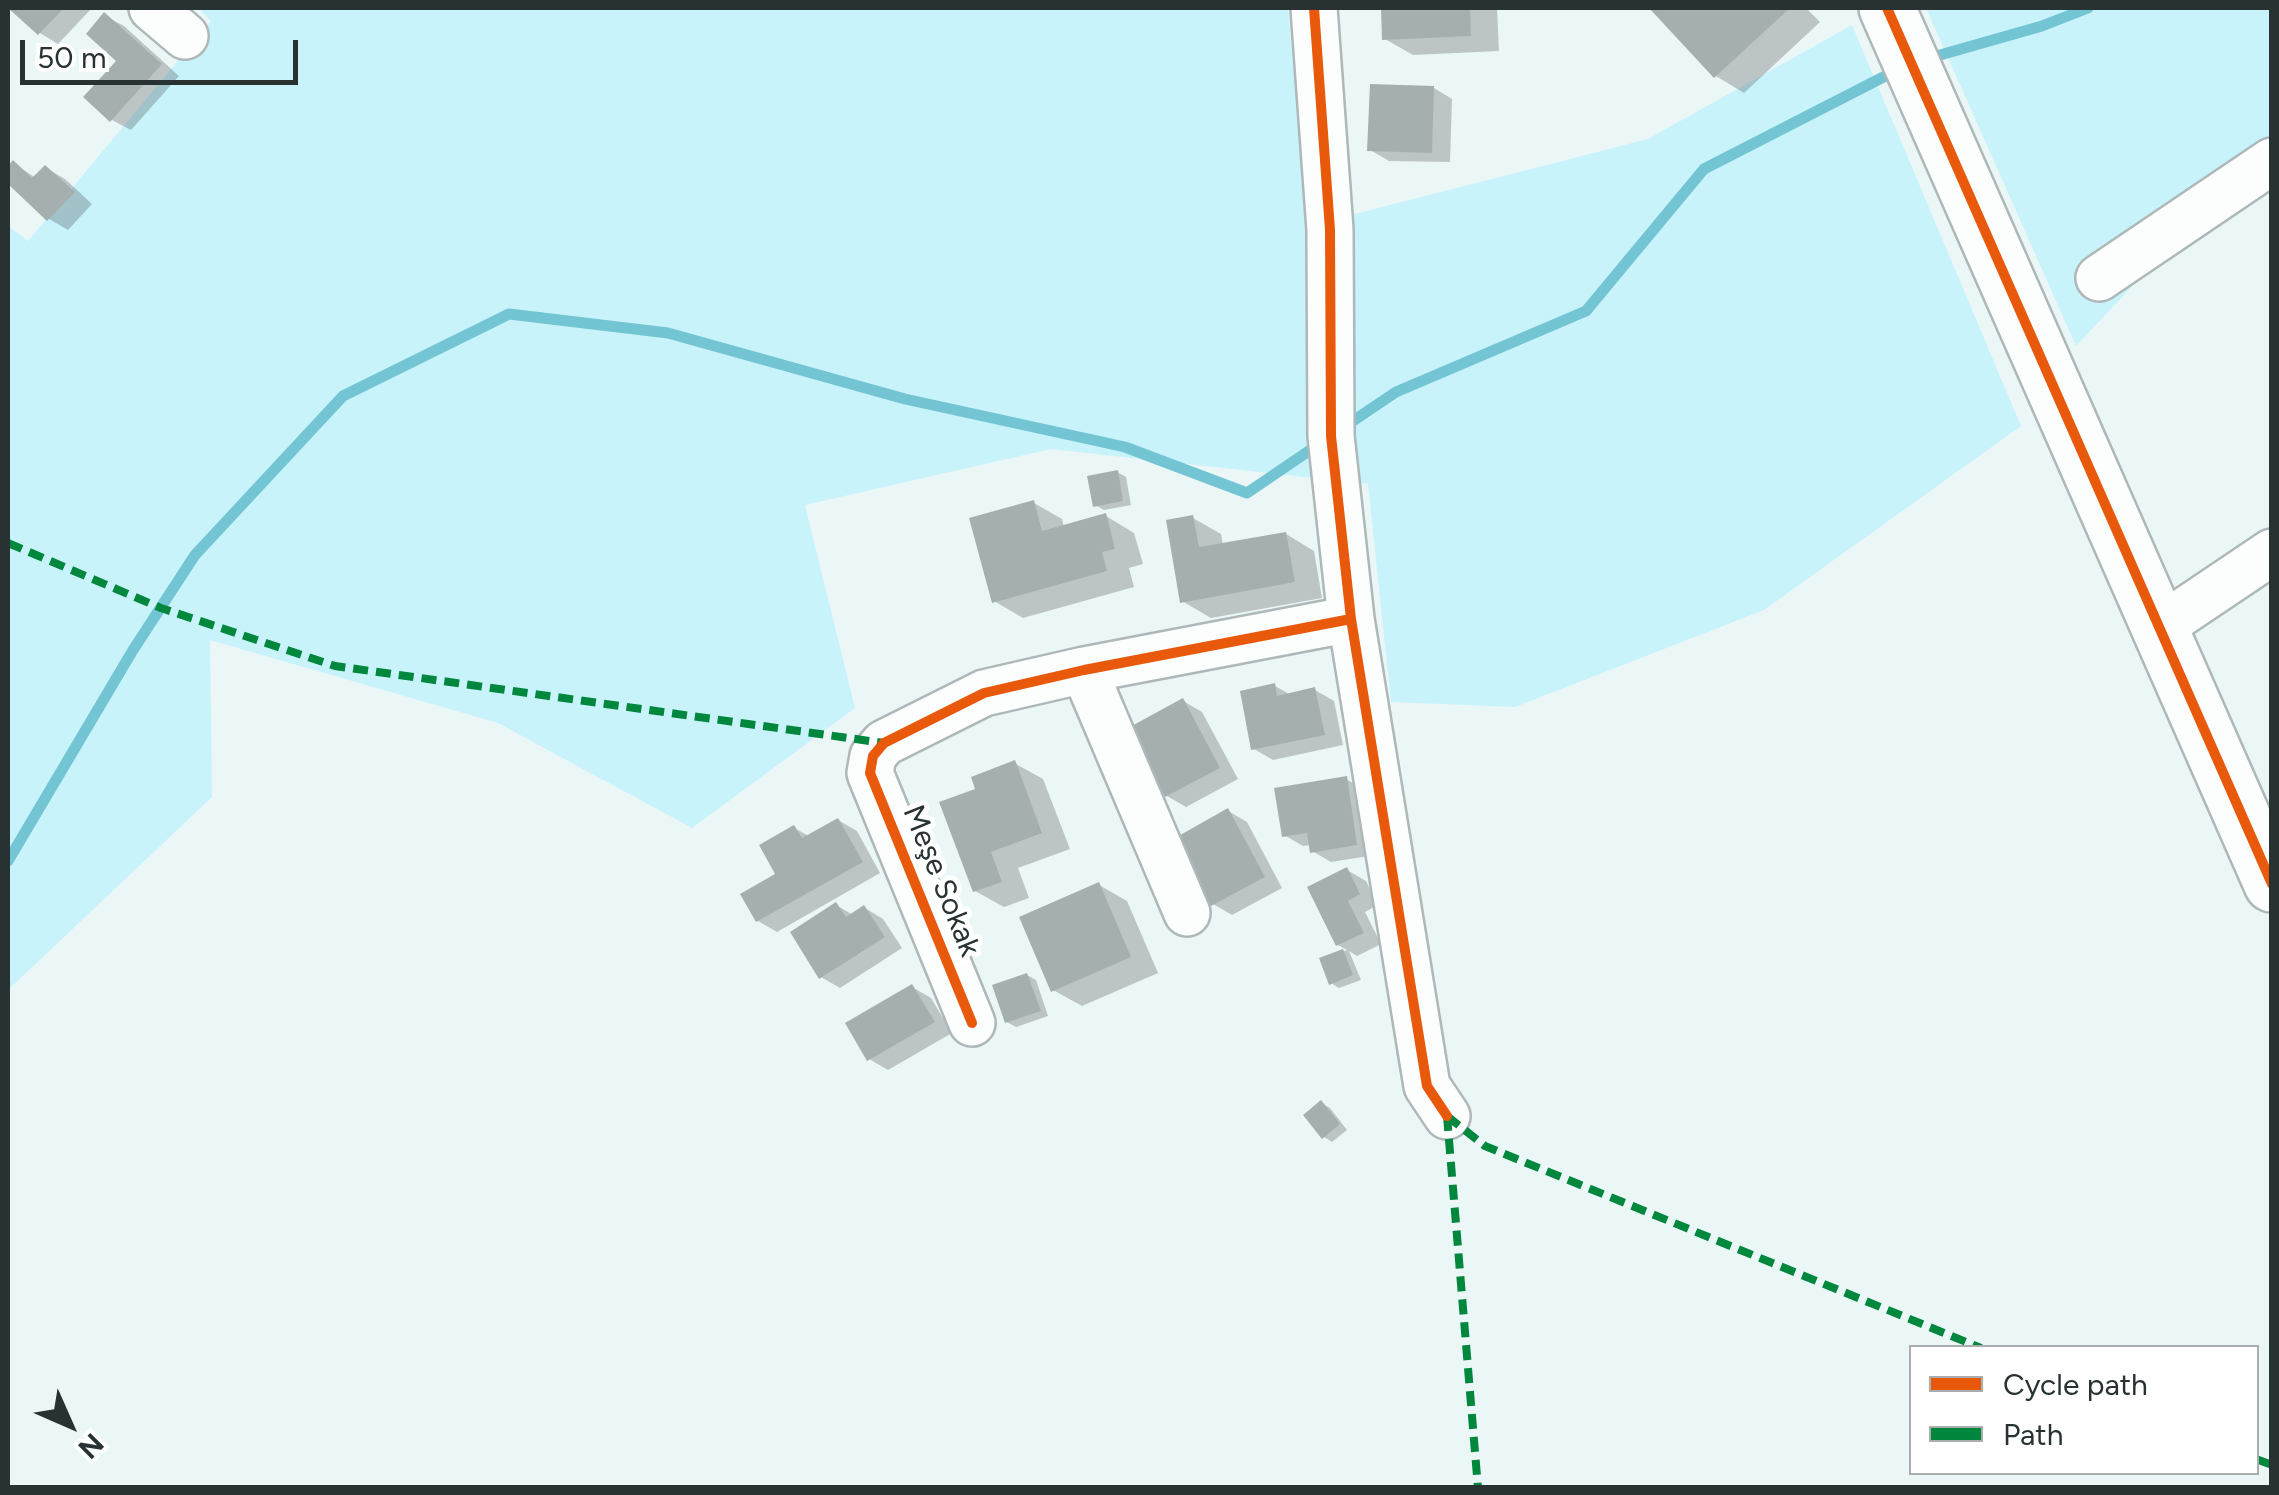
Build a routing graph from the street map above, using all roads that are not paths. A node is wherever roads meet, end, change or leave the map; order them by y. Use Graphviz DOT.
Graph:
graph roads {
  1 [pos="1314,8"];
  2 [pos="1891,18"];
  3 [pos="2272,161"];
  4 [pos="2099,278"];
  5 [pos="2272,552"];
  6 [pos="1351,619"];
  7 [pos="2159,628"];
  8 [pos="1084,670"];
  9 [pos="2272,884"];
  10 [pos="1187,913"];
  11 [pos="972,1023"];
  12 [pos="1448,1116"];
  1 -- 6 [label="street"];
  2 -- 7 [label="street"];
  3 -- 4 [label="street"];
  5 -- 7 [label="street"];
  6 -- 8 [label="street"];
  6 -- 12 [label="street"];
  7 -- 9 [label="street"];
  8 -- 10 [label="street"];
  8 -- 11 [label="street, Meşe Sokak"];
}
